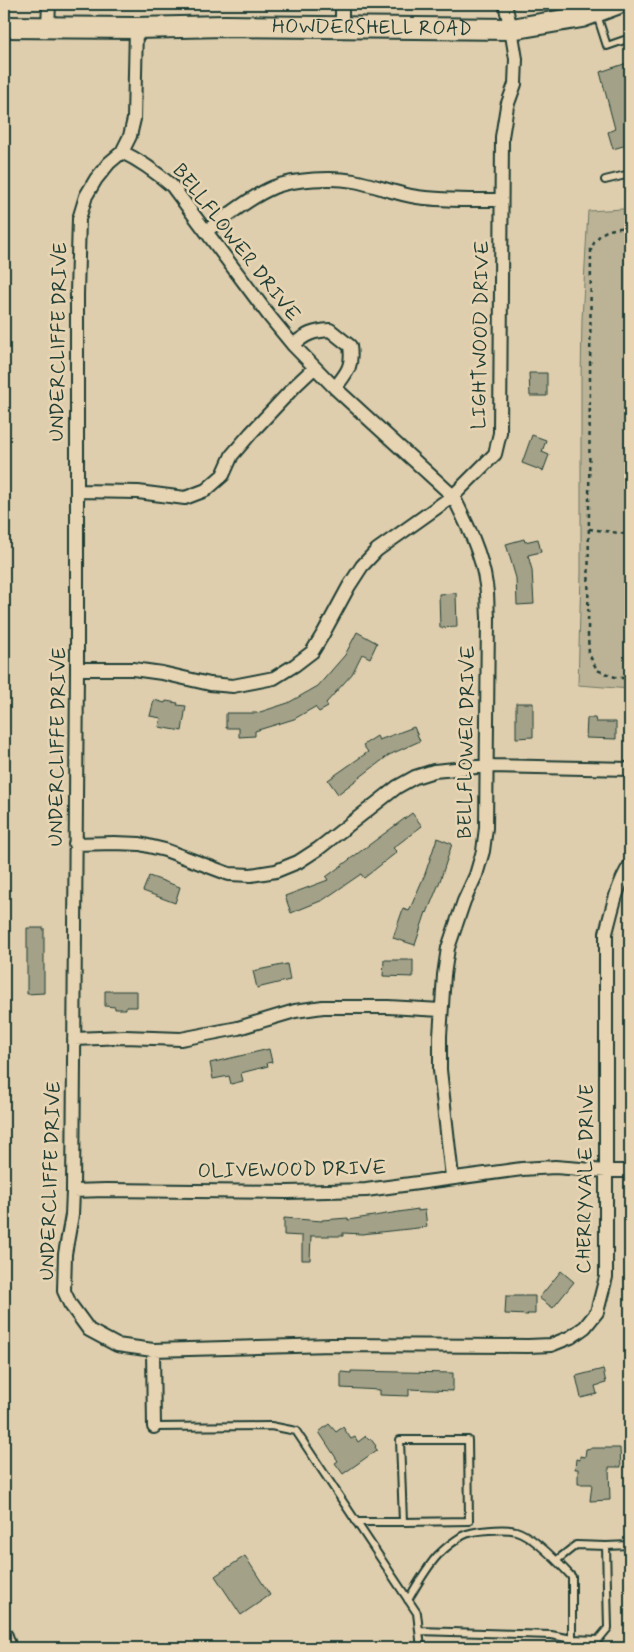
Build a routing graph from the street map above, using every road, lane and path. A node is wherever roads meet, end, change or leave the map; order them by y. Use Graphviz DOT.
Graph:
graph roads {
  1 [pos="49,4"];
  2 [pos="342,4"];
  3 [pos="504,4"];
  4 [pos="605,7"];
  5 [pos="48,26"];
  6 [pos="4,27"];
  7 [pos="136,28"];
  8 [pos="342,28"];
  9 [pos="511,29"];
  10 [pos="630,38"];
  11 [pos="122,152"];
  12 [pos="630,174"];
  13 [pos="605,180"];
  14 [pos="501,200"];
  15 [pos="630,227"];
  16 [pos="206,230"];
  17 [pos="293,345"];
  18 [pos="314,368"];
  19 [pos="335,388"];
  20 [pos="78,491"];
  21 [pos="453,496"];
  22 [pos="588,529"];
  23 [pos="630,539"];
  24 [pos="77,669"];
  25 [pos="630,679"];
  26 [pos="487,766"];
  27 [pos="630,769"];
  28 [pos="75,844"];
  29 [pos="630,865"];
  30 [pos="441,1010"];
  31 [pos="74,1039"];
  32 [pos="630,1170"];
  33 [pos="606,1171"];
  34 [pos="452,1177"];
  35 [pos="73,1191"];
  36 [pos="153,1350"];
  37 [pos="154,1427"];
  38 [pos="356,1522"];
  39 [pos="404,1522"];
  40 [pos="630,1544"];
  41 [pos="606,1546"];
  42 [pos="557,1560"];
  43 [pos="408,1600"];
  44 [pos="419,1631"];
  45 [pos="4,1636"];
  46 [pos="572,1639"];
  47 [pos="8,1648"];
  48 [pos="421,1648"];
  49 [pos="572,1648"];
  1 -- 5 [label="street"];
  2 -- 8 [label="street"];
  3 -- 9 [label="street, LIGHTWOOD DRIVE"];
  4 -- 9 [label="main road, HOWDERSHELL ROAD"];
  4 -- 10 [label="lane"];
  5 -- 6 [label="main road, HOWDERSHELL ROAD"];
  5 -- 7 [label="main road, HOWDERSHELL ROAD"];
  7 -- 8 [label="main road, HOWDERSHELL ROAD"];
  7 -- 11 [label="street, UNDERCLIFFE DRIVE"];
  8 -- 9 [label="main road, HOWDERSHELL ROAD"];
  9 -- 14 [label="street, LIGHTWOOD DRIVE"];
  11 -- 16 [label="street, BELLFLOWER DRIVE"];
  11 -- 20 [label="street, UNDERCLIFFE DRIVE"];
  12 -- 13 [label="lane"];
  14 -- 16 [label="street"];
  14 -- 21 [label="street, LIGHTWOOD DRIVE"];
  15 -- 22 [label="path"];
  16 -- 17 [label="street, BELLFLOWER DRIVE"];
  17 -- 18 [label="street, BELLFLOWER DRIVE"];
  17 -- 19 [label="street, BELLFLOWER DRIVE"];
  18 -- 19 [label="street, BELLFLOWER DRIVE"];
  18 -- 20 [label="street"];
  19 -- 21 [label="street, BELLFLOWER DRIVE"];
  20 -- 24 [label="street, UNDERCLIFFE DRIVE"];
  21 -- 24 [label="street, LIGHTWOOD DRIVE"];
  21 -- 26 [label="street, BELLFLOWER DRIVE"];
  22 -- 23 [label="path"];
  22 -- 25 [label="path"];
  24 -- 28 [label="street, UNDERCLIFFE DRIVE"];
  26 -- 27 [label="street"];
  26 -- 28 [label="street"];
  26 -- 30 [label="street, BELLFLOWER DRIVE"];
  28 -- 31 [label="street, UNDERCLIFFE DRIVE"];
  29 -- 33 [label="street, CHERRYVALE DRIVE"];
  30 -- 31 [label="street"];
  30 -- 34 [label="street, BELLFLOWER DRIVE"];
  31 -- 35 [label="street, UNDERCLIFFE DRIVE"];
  32 -- 33 [label="street, OLIVEWOOD DRIVE"];
  33 -- 34 [label="street, OLIVEWOOD DRIVE"];
  33 -- 36 [label="street, CHERRYVALE DRIVE"];
  34 -- 35 [label="street, OLIVEWOOD DRIVE"];
  35 -- 36 [label="street, UNDERCLIFFE DRIVE"];
  36 -- 37 [label="street"];
  37 -- 38 [label="lane"];
  38 -- 39 [label="lane"];
  38 -- 43 [label="lane"];
  39 -- 39 [label="lane"];
  40 -- 41 [label="lane"];
  41 -- 42 [label="lane"];
  41 -- 46 [label="lane"];
  42 -- 43 [label="lane"];
  42 -- 46 [label="lane"];
  43 -- 44 [label="lane"];
  44 -- 46 [label="lane"];
  44 -- 48 [label="lane"];
  45 -- 47 [label="street"];
  46 -- 49 [label="lane"];
}
